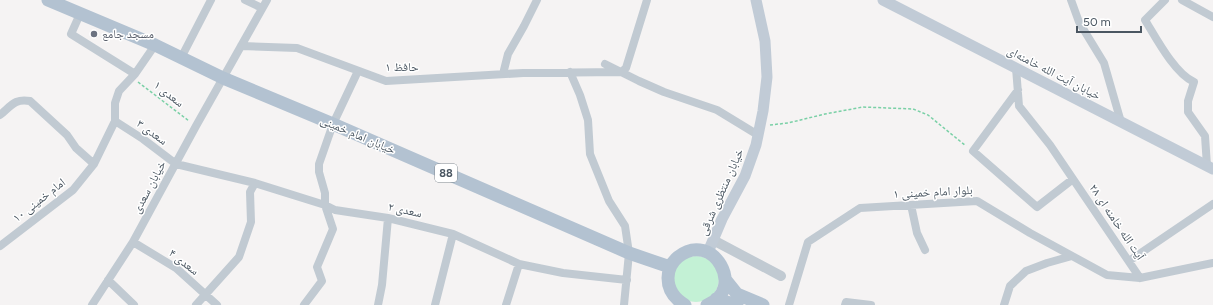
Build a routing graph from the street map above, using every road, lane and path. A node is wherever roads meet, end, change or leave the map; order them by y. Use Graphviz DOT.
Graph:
graph roads {
  1 [pos="48,0"];
  2 [pos="211,0"];
  3 [pos="246,0"];
  4 [pos="267,0"];
  5 [pos="537,0"];
  6 [pos="647,0"];
  7 [pos="756,0"];
  8 [pos="883,0"];
  9 [pos="1071,0"];
  10 [pos="1165,0"];
  11 [pos="1182,0"];
  12 [pos="262,8"];
  13 [pos="80,14"];
  14 [pos="1213,17"];
  15 [pos="155,45"];
  16 [pos="241,46"];
  17 [pos="181,58"];
  18 [pos="605,64"];
  19 [pos="1016,68"];
  20 [pos="358,71"];
  21 [pos="570,72"];
  22 [pos="621,72"];
  23 [pos="503,74"];
  24 [pos="134,75"];
  25 [pos="223,78"];
  26 [pos="1018,90"];
  27 [pos="0,115"];
  28 [pos="115,121"];
  29 [pos="1122,122"];
  30 [pos="333,124"];
  31 [pos="196,126"];
  32 [pos="759,130"];
  33 [pos="982,159"];
  34 [pos="94,164"];
  35 [pos="176,164"];
  36 [pos="1210,168"];
  37 [pos="1073,179"];
  38 [pos="256,183"];
  39 [pos="1213,204"];
  40 [pos="911,205"];
  41 [pos="325,206"];
  42 [pos="388,218"];
  43 [pos="453,234"];
  44 [pos="713,240"];
  45 [pos="133,242"];
  46 [pos="0,246"];
  47 [pos="925,250"];
  48 [pos="708,252"];
  49 [pos="629,253"];
  50 [pos="1072,256"];
  51 [pos="1129,261"];
  52 [pos="1213,262"];
  53 [pos="519,264"];
  54 [pos="670,267"];
  55 [pos="781,276"];
  56 [pos="1140,278"];
  57 [pos="725,279"];
  58 [pos="108,280"];
  59 [pos="627,280"];
  60 [pos="205,295"];
  61 [pos="712,302"];
  62 [pos="92,305"];
  63 [pos="134,305"];
  64 [pos="196,305"];
  65 [pos="217,305"];
  66 [pos="304,305"];
  67 [pos="378,305"];
  68 [pos="435,305"];
  69 [pos="506,305"];
  70 [pos="624,305"];
  71 [pos="685,305"];
  72 [pos="737,305"];
  73 [pos="763,305"];
  74 [pos="789,305"];
  75 [pos="845,305"];
  76 [pos="871,305"];
  77 [pos="1004,305"];
  1 -- 13 [label="main road, خیابان امام خمینی / 88"];
  2 -- 17 [label="street"];
  3 -- 12 [label="street"];
  4 -- 12 [label="street, خیابان سعدی"];
  5 -- 23 [label="street"];
  6 -- 22 [label="street"];
  7 -- 32 [label="main road, خیابان منتظری شرقی"];
  8 -- 19 [label="main road, خیابان آیت الله خامنه‌ای"];
  9 -- 29 [label="street"];
  10 -- 36 [label="street"];
  11 -- 14 [label="street"];
  12 -- 16 [label="street, خیابان سعدی"];
  13 -- 15 [label="main road, خیابان امام خمینی / 88"];
  13 -- 24 [label="street"];
  15 -- 17 [label="main road, خیابان امام خمینی / 88"];
  15 -- 24 [label="street, امام خمینی ۱۰"];
  16 -- 20 [label="street, حافظ ۱"];
  16 -- 25 [label="street, خیابان سعدی"];
  17 -- 25 [label="main road, خیابان امام خمینی / 88"];
  18 -- 22 [label="street"];
  19 -- 26 [label="street, آیت الله خامنه ای ۲۸"];
  19 -- 29 [label="main road, خیابان آیت الله خامنه‌ای"];
  20 -- 23 [label="street, حافظ ۱"];
  20 -- 30 [label="street"];
  21 -- 22 [label="street, حافظ ۱"];
  21 -- 23 [label="street, حافظ ۱"];
  21 -- 49 [label="street"];
  22 -- 32 [label="street"];
  24 -- 28 [label="street, امام خمینی ۱۰"];
  24 -- 31 [label="path, سعدی ۱"];
  25 -- 30 [label="main road, خیابان امام خمینی / 88"];
  25 -- 31 [label="street, خیابان سعدی"];
  26 -- 33 [label="street"];
  26 -- 37 [label="street, آیت الله خامنه ای ۲۸"];
  27 -- 34 [label="street"];
  28 -- 34 [label="street, امام خمینی ۱۰"];
  28 -- 35 [label="street, سعدی ۳"];
  29 -- 36 [label="main road, خیابان آیت الله خامنه‌ای"];
  30 -- 41 [label="street"];
  30 -- 49 [label="main road, خیابان امام خمینی / 88"];
  31 -- 35 [label="street, خیابان سعدی"];
  32 -- 33 [label="path"];
  32 -- 44 [label="main road, خیابان منتظری شرقی"];
  33 -- 37 [label="street, آیت الله خامنه ای ۲۸"];
  34 -- 46 [label="street, امام خمینی ۱۰"];
  35 -- 38 [label="street, سعدی ۲"];
  35 -- 45 [label="street, خیابان سعدی"];
  37 -- 51 [label="street, آیت الله خامنه ای ۲۸"];
  38 -- 41 [label="street, سعدی ۲"];
  38 -- 60 [label="street"];
  39 -- 51 [label="street"];
  40 -- 47 [label="street"];
  40 -- 50 [label="street, بلوار امام خمینی ۱"];
  40 -- 74 [label="street, بلوار امام خمینی ۱"];
  41 -- 42 [label="street, سعدی ۲"];
  41 -- 66 [label="street"];
  42 -- 43 [label="street, سعدی ۲"];
  42 -- 67 [label="street"];
  43 -- 53 [label="street, سعدی ۲"];
  43 -- 68 [label="street"];
  44 -- 48 [label="main road, خیابان منتظری شرقی"];
  44 -- 55 [label="street"];
  45 -- 58 [label="street, خیابان سعدی"];
  45 -- 60 [label="street, سعدی ۴"];
  48 -- 54 [label="main road"];
  48 -- 57 [label="main road"];
  49 -- 54 [label="main road, خیابان امام خمینی / 88"];
  49 -- 59 [label="street"];
  50 -- 56 [label="street, بلوار امام خمینی ۱"];
  50 -- 77 [label="street"];
  51 -- 56 [label="street, آیت الله خامنه ای ۲۸"];
  52 -- 56 [label="street, بلوار امام خمینی ۱"];
  53 -- 59 [label="street, سعدی ۲"];
  53 -- 69 [label="street"];
  54 -- 71 [label="main road"];
  57 -- 61 [label="main road"];
  57 -- 73 [label="main road"];
  58 -- 62 [label="street, خیابان سعدی"];
  58 -- 63 [label="street"];
  59 -- 70 [label="street"];
  60 -- 64 [label="street"];
  60 -- 65 [label="street, سعدی ۴"];
  61 -- 72 [label="main road"];
  75 -- 76 [label="street"];
}
